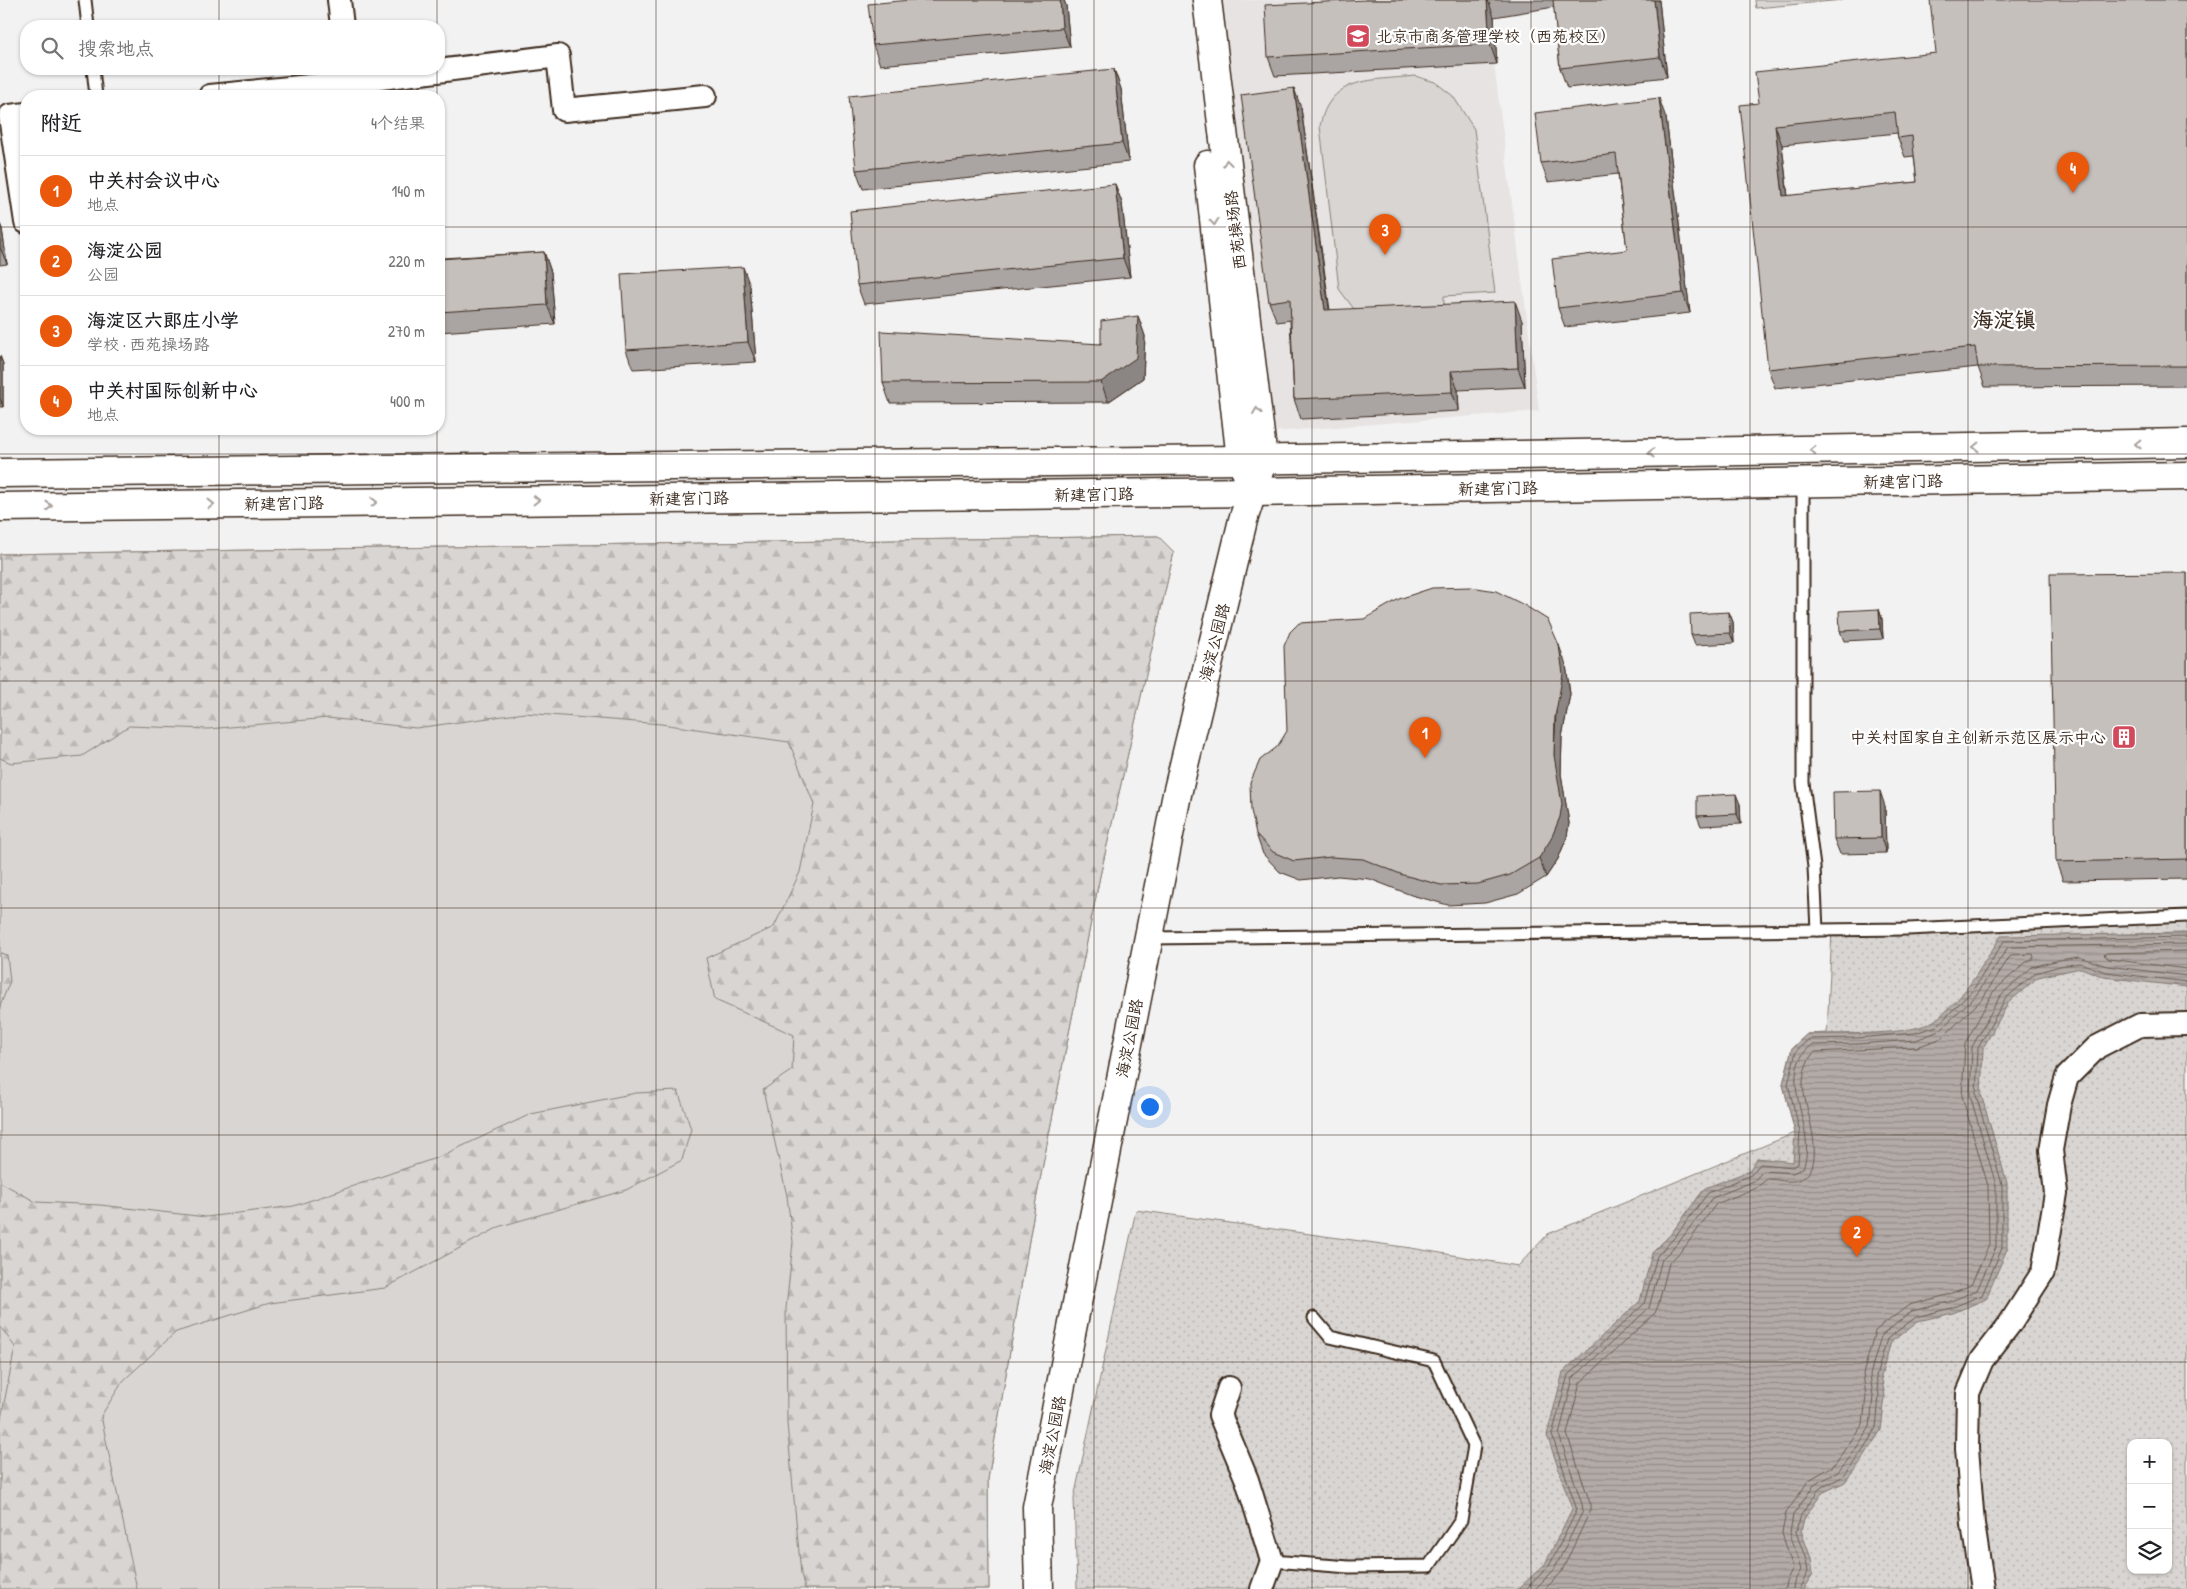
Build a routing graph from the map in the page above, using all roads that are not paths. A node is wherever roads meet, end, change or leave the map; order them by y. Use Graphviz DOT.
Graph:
graph roads {
  1 [pos="85,0"];
  2 [pos="339,0"];
  3 [pos="1189,0"];
  4 [pos="1207,0"];
  5 [pos="87,20"];
  6 [pos="341,20"];
  7 [pos="445,67"];
  8 [pos="94,75"];
  9 [pos="348,76"];
  10 [pos="95,90"];
  11 [pos="251,90"];
  12 [pos="705,96"];
  13 [pos="20,115"];
  14 [pos="20,182"];
  15 [pos="2187,443"];
  16 [pos="1252,459"];
  17 [pos="0,473"];
  18 [pos="2187,476"];
  19 [pos="1803,482"];
  20 [pos="1253,492"];
  21 [pos="0,507"];
  22 [pos="2187,916"];
  23 [pos="1817,930"];
  24 [pos="1149,938"];
  25 [pos="2187,1024"];
  26 [pos="1314,1318"];
  27 [pos="1229,1388"];
  28 [pos="1272,1561"];
  29 [pos="1039,1589"];
  30 [pos="1262,1589"];
  31 [pos="1983,1589"];
  1 -- 5 [label="lane"];
  2 -- 6 [label="street"];
  3 -- 16 [label="street, 西苑操场路, one-way"];
  16 -- 4 [label="street, 西苑操场路, one-way"];
  7 -- 12 [label="street"];
  8 -- 10 [label="lane"];
  9 -- 11 [label="street"];
  13 -- 14 [label="street"];
  15 -- 16 [label="street, 新建宫门路, one-way"];
  16 -- 17 [label="street, 新建宫门路"];
  16 -- 20 [label="street, 海淀公园路"];
  18 -- 19 [label="street, 新建宫门路"];
  19 -- 20 [label="street, 新建宫门路"];
  19 -- 23 [label="lane"];
  21 -- 20 [label="street, 新建宫门路, one-way"];
  20 -- 24 [label="street, 海淀公园路"];
  22 -- 23 [label="lane"];
  23 -- 24 [label="lane"];
  24 -- 29 [label="street, 海淀公园路"];
  25 -- 31 [label="street"];
  26 -- 28 [label="lane"];
  27 -- 28 [label="street"];
  28 -- 30 [label="street"];
}
